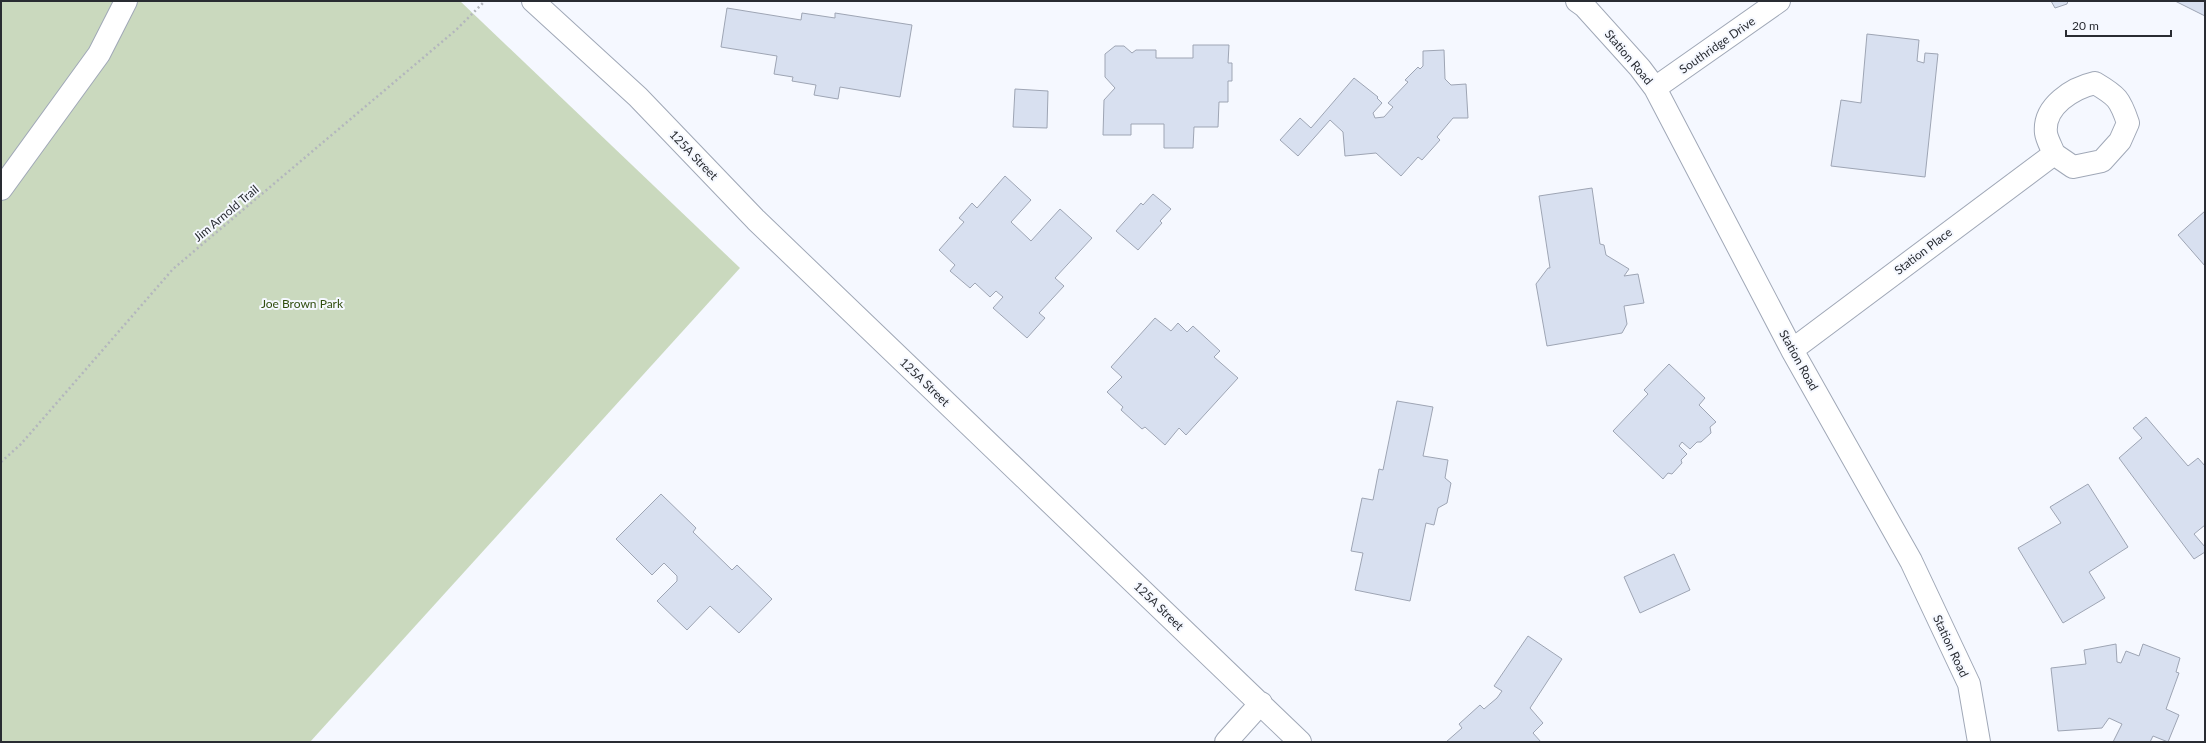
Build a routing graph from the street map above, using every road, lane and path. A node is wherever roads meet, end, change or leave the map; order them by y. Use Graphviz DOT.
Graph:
graph roads {
  1 [pos="126,1"];
  2 [pos="485,1"];
  3 [pos="533,1"];
  4 [pos="1577,1"];
  5 [pos="1779,1"];
  6 [pos="552,10"];
  7 [pos="1655,88"];
  8 [pos="2054,154"];
  9 [pos="1,189"];
  10 [pos="1792,350"];
  11 [pos="1,462"];
  12 [pos="1261,703"];
  13 [pos="1226,742"];
  14 [pos="1300,742"];
  15 [pos="1979,742"];
  1 -- 9 [label="street"];
  2 -- 11 [label="path, Jim Arnold Trail"];
  3 -- 6 [label="street, 125A Street"];
  4 -- 7 [label="street, Station Road"];
  5 -- 7 [label="street, Southridge Drive"];
  6 -- 12 [label="street, 125A Street"];
  7 -- 10 [label="street, Station Road"];
  8 -- 10 [label="street, Station Place"];
  10 -- 15 [label="street, Station Road"];
  12 -- 13 [label="street"];
  12 -- 14 [label="street, 125A Street"];
}
